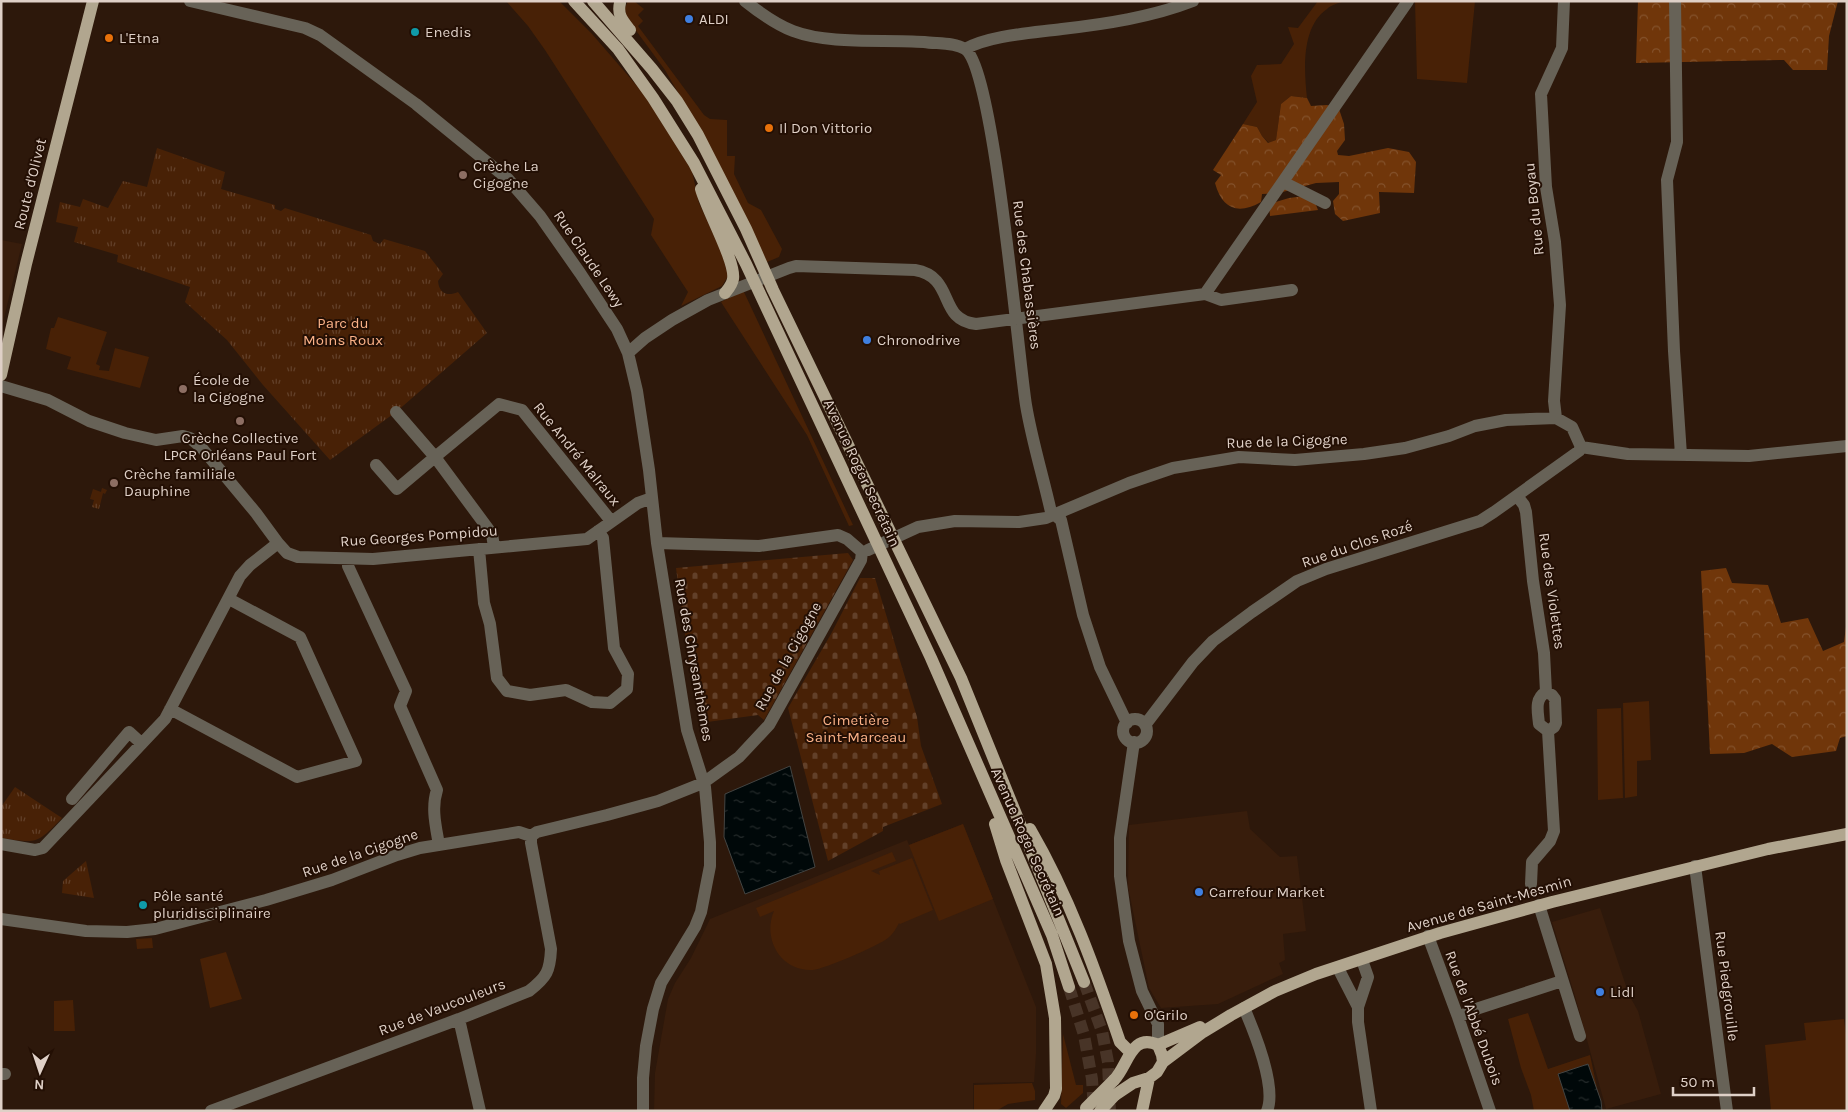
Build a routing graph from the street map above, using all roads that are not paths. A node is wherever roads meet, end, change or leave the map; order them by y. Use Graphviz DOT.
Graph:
graph roads {
  1 [pos="93,1"];
  2 [pos="190,1"];
  3 [pos="574,1"];
  4 [pos="593,1"];
  5 [pos="745,1"];
  6 [pos="1193,1"];
  7 [pos="1408,1"];
  8 [pos="1564,1"];
  9 [pos="1674,1"];
  10 [pos="620,3"];
  11 [pos="965,49"];
  12 [pos="677,101"];
  13 [pos="694,163"];
  14 [pos="1283,182"];
  15 [pos="1325,203"];
  16 [pos="768,276"];
  17 [pos="754,282"];
  18 [pos="1292,290"];
  19 [pos="725,293"];
  20 [pos="1205,294"];
  21 [pos="1017,320"];
  22 [pos="628,352"];
  23 [pos="1,375"];
  24 [pos="1,386"];
  25 [pos="396,412"];
  26 [pos="1556,418"];
  27 [pos="1847,446"];
  28 [pos="1581,447"];
  29 [pos="1681,455"];
  30 [pos="435,457"];
  31 [pos="376,465"];
  32 [pos="1518,496"];
  33 [pos="652,498"];
  34 [pos="1055,515"];
  35 [pos="611,521"];
  36 [pos="598,531"];
  37 [pos="894,538"];
  38 [pos="278,543"];
  39 [pos="657,543"];
  40 [pos="878,545"];
  41 [pos="494,547"];
  42 [pos="479,549"];
  43 [pos="862,552"];
  44 [pos="348,559"];
  45 [pos="229,599"];
  46 [pos="170,709"];
  47 [pos="1127,722"];
  48 [pos="1145,725"];
  49 [pos="1134,742"];
  50 [pos="141,744"];
  51 [pos="982,778"];
  52 [pos="703,782"];
  53 [pos="1008,793"];
  54 [pos="72,799"];
  55 [pos="1847,834"];
  56 [pos="531,836"];
  57 [pos="1,844"];
  58 [pos="439,845"];
  59 [pos="1694,866"];
  60 [pos="1531,884"];
  61 [pos="1539,905"];
  62 [pos="1,919"];
  63 [pos="1428,936"];
  64 [pos="1362,960"];
  65 [pos="1338,968"];
  66 [pos="1562,981"];
  67 [pos="1084,982"];
  68 [pos="1068,987"];
  69 [pos="1244,1008"];
  70 [pos="1358,1008"];
  71 [pos="1231,1015"];
  72 [pos="1458,1017"];
  73 [pos="459,1019"];
  74 [pos="1580,1036"];
  75 [pos="1158,1045"];
  76 [pos="1130,1052"];
  77 [pos="1163,1062"];
  78 [pos="1150,1078"];
  79 [pos="236,1106"];
  80 [pos="1085,1110"];
  81 [pos="211,1111"];
  82 [pos="480,1111"];
  83 [pos="642,1111"];
  84 [pos="1044,1111"];
  85 [pos="1100,1111"];
  86 [pos="1142,1111"];
  87 [pos="1267,1111"];
  88 [pos="1372,1111"];
  89 [pos="1490,1111"];
  90 [pos="1727,1111"];
  1 -- 23 [label="main road, Route d'Olivet"];
  2 -- 22 [label="street, Rue Claude Lewy"];
  3 -- 13 [label="main road, Avenue Roger Secrétain"];
  4 -- 12 [label="main road, Avenue Roger Secrétain"];
  5 -- 11 [label="street"];
  6 -- 11 [label="street"];
  7 -- 14 [label="street"];
  8 -- 26 [label="street, Rue du Boyau"];
  9 -- 29 [label="street"];
  10 -- 12 [label="main road"];
  11 -- 21 [label="street, Rue des Chabassières"];
  12 -- 16 [label="main road, Avenue Roger Secrétain"];
  13 -- 17 [label="main road, Avenue Roger Secrétain"];
  13 -- 19 [label="main road"];
  14 -- 15 [label="street"];
  14 -- 20 [label="street"];
  16 -- 17 [label="street"];
  16 -- 21 [label="street"];
  16 -- 37 [label="main road, Avenue Roger Secrétain"];
  17 -- 19 [label="street"];
  17 -- 40 [label="main road, Avenue Roger Secrétain"];
  18 -- 20 [label="street"];
  19 -- 22 [label="street"];
  20 -- 21 [label="street"];
  21 -- 34 [label="street, Rue des Chabassières"];
  22 -- 33 [label="street, Rue Claude Lewy"];
  24 -- 38 [label="street, Rue Georges Pompidou"];
  25 -- 30 [label="street"];
  26 -- 28 [label="street"];
  26 -- 34 [label="street, Rue de la Cigogne"];
  27 -- 29 [label="street"];
  28 -- 29 [label="street"];
  28 -- 32 [label="street, Rue du Clos Rozé"];
  30 -- 31 [label="street"];
  30 -- 35 [label="street, Rue André Malraux"];
  30 -- 41 [label="street"];
  32 -- 48 [label="street, Rue du Clos Rozé"];
  32 -- 60 [label="street, Rue des Violettes"];
  33 -- 35 [label="street, Rue Georges Pompidou"];
  33 -- 39 [label="street, Rue Claude Lewy"];
  34 -- 37 [label="street, Rue de la Cigogne"];
  34 -- 47 [label="street, Rue des Chabassières"];
  35 -- 36 [label="street, Rue Georges Pompidou"];
  36 -- 41 [label="street, Rue Georges Pompidou"];
  36 -- 42 [label="street"];
  37 -- 40 [label="street, Rue de la Cigogne"];
  37 -- 53 [label="main road, Avenue Roger Secrétain"];
  38 -- 44 [label="street, Rue Georges Pompidou"];
  38 -- 45 [label="street"];
  39 -- 43 [label="street"];
  39 -- 52 [label="street, Rue des Chrysanthèmes"];
  40 -- 43 [label="street, Rue de la Cigogne"];
  40 -- 51 [label="main road, Avenue Roger Secrétain"];
  41 -- 42 [label="street, Rue Georges Pompidou"];
  42 -- 44 [label="street, Rue Georges Pompidou"];
  43 -- 52 [label="street, Rue de la Cigogne"];
  44 -- 58 [label="street"];
  45 -- 46 [label="street"];
  45 -- 46 [label="street"];
  46 -- 50 [label="street"];
  47 -- 48 [label="street"];
  47 -- 49 [label="street"];
  48 -- 49 [label="street"];
  49 -- 75 [label="street"];
  50 -- 54 [label="street"];
  50 -- 57 [label="street"];
  51 -- 68 [label="main road, Avenue Roger Secrétain"];
  51 -- 84 [label="main road"];
  52 -- 56 [label="street, Rue de la Cigogne"];
  52 -- 83 [label="street, Rue des Chrysanthèmes"];
  53 -- 67 [label="main road, Avenue Roger Secrétain"];
  53 -- 76 [label="main road"];
  55 -- 59 [label="main road, Avenue de Saint-Mesmin"];
  56 -- 58 [label="street, Rue de la Cigogne"];
  56 -- 73 [label="street, Rue de Vaucouleurs"];
  58 -- 62 [label="street, Rue de la Cigogne"];
  59 -- 61 [label="main road, Avenue de Saint-Mesmin"];
  59 -- 90 [label="street, Rue Piedgrouille"];
  61 -- 63 [label="main road, Avenue de Saint-Mesmin"];
  61 -- 66 [label="street"];
  63 -- 64 [label="main road, Avenue de Saint-Mesmin"];
  63 -- 72 [label="street, Rue de l'Abbé Dubois"];
  64 -- 65 [label="main road, Avenue de Saint-Mesmin"];
  64 -- 70 [label="street"];
  65 -- 69 [label="main road, Avenue de Saint-Mesmin"];
  65 -- 70 [label="street"];
  66 -- 72 [label="street"];
  66 -- 74 [label="street"];
  69 -- 71 [label="main road, Avenue de Saint-Mesmin"];
  69 -- 87 [label="street"];
  70 -- 88 [label="street"];
  71 -- 75 [label="main road"];
  71 -- 77 [label="main road, Avenue de Saint-Mesmin"];
  72 -- 89 [label="street, Rue de l'Abbé Dubois"];
  73 -- 79 [label="street, Rue de Vaucouleurs"];
  73 -- 82 [label="street"];
  75 -- 76 [label="main road"];
  75 -- 77 [label="main road"];
  76 -- 80 [label="main road, bridge"];
  77 -- 78 [label="main road, Avenue de Saint-Mesmin"];
  78 -- 85 [label="main road, Avenue de Saint-Mesmin, bridge"];
  78 -- 86 [label="main road"];
  79 -- 81 [label="street, Rue de Vaucouleurs"];
}
